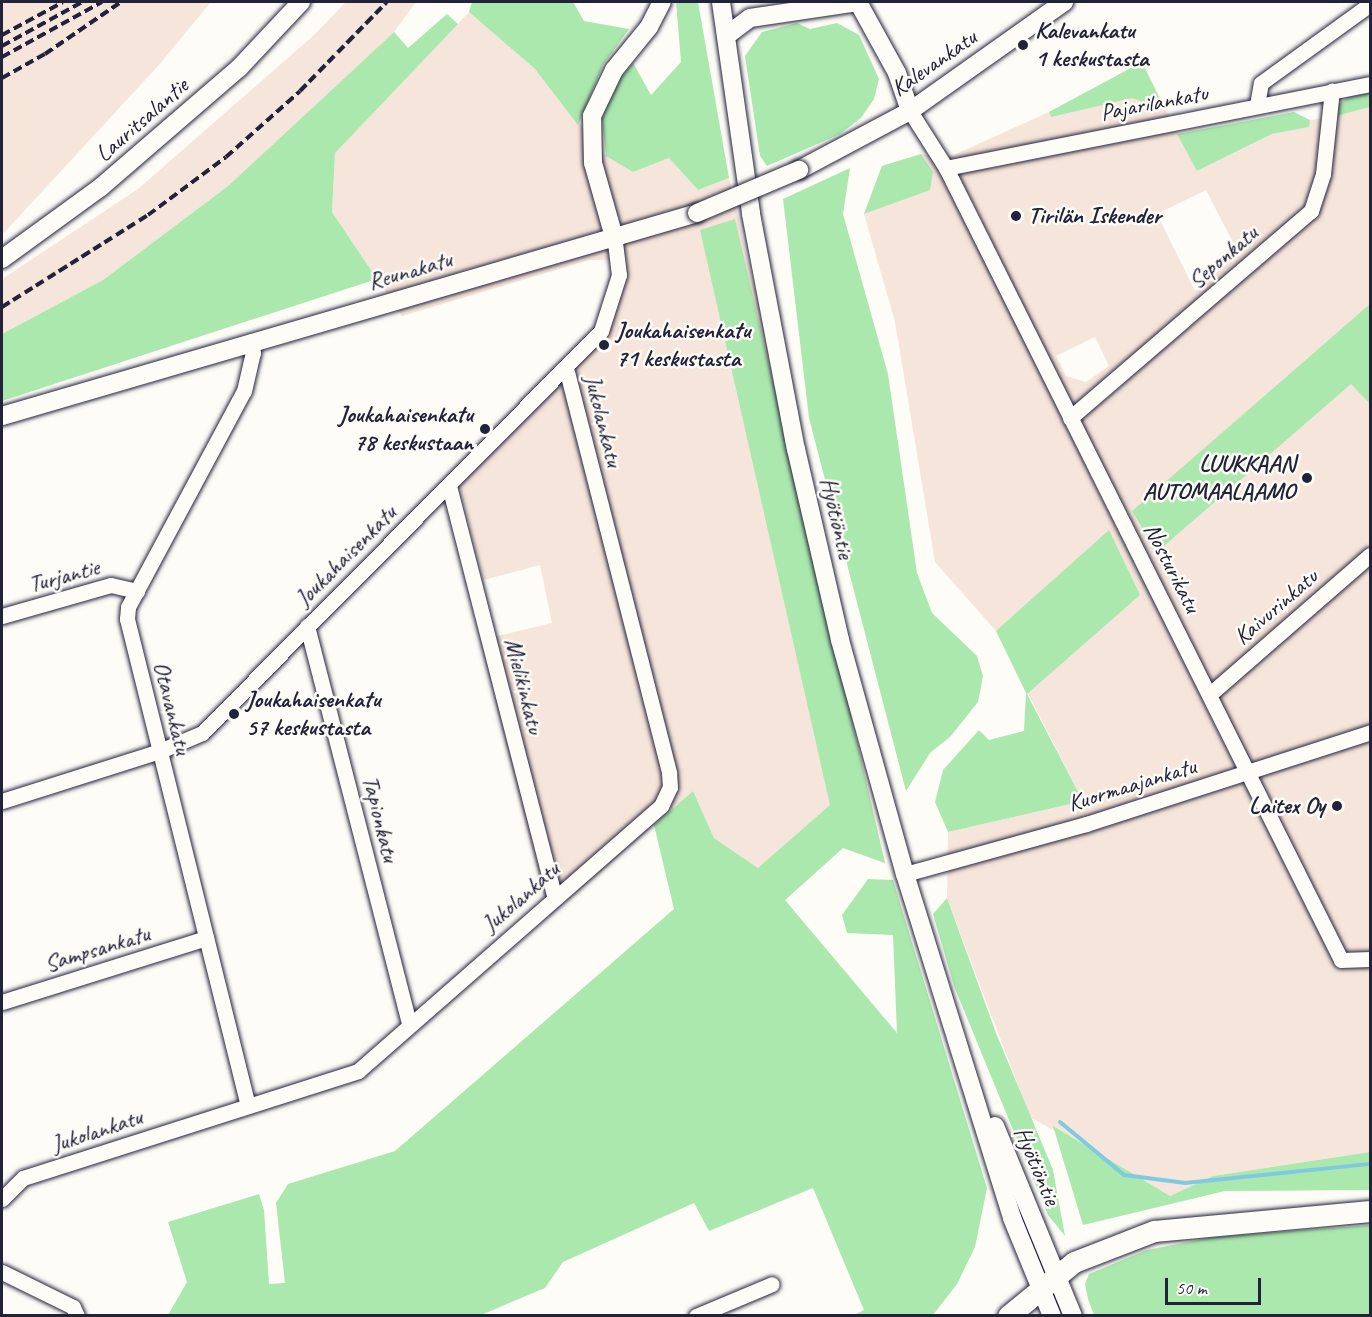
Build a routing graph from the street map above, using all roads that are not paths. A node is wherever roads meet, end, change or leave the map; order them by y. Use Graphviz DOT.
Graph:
graph roads {
  1 [pos="301,2"];
  2 [pos="662,2"];
  3 [pos="722,2"];
  4 [pos="858,2"];
  5 [pos="1065,2"];
  6 [pos="1371,4"];
  7 [pos="726,36"];
  8 [pos="1371,84"];
  9 [pos="1332,90"];
  10 [pos="1257,105"];
  11 [pos="910,111"];
  12 [pos="826,158"];
  13 [pos="946,168"];
  14 [pos="614,237"];
  15 [pos="2,259"];
  16 [pos="251,341"];
  17 [pos="566,368"];
  18 [pos="2,416"];
  19 [pos="1070,418"];
  20 [pos="449,486"];
  21 [pos="1371,555"];
  22 [pos="137,591"];
  23 [pos="2,616"];
  24 [pos="308,626"];
  25 [pos="1210,694"];
  26 [pos="1371,732"];
  27 [pos="160,752"];
  28 [pos="1246,773"];
  29 [pos="2,801"];
  30 [pos="905,874"];
  31 [pos="555,898"];
  32 [pos="206,938"];
  33 [pos="1371,959"];
  34 [pos="2,1002"];
  35 [pos="409,1023"];
  36 [pos="248,1106"];
  37 [pos="2,1199"];
  38 [pos="1371,1211"];
  39 [pos="2,1273"];
  40 [pos="1047,1281"];
  41 [pos="772,1284"];
  42 [pos="75,1311"];
  43 [pos="696,1316"];
  44 [pos="1008,1316"];
  45 [pos="1052,1316"];
  46 [pos="1073,1316"];
  1 -- 15 [label="main road, Lauritsalantie"];
  2 -- 14 [label="main road"];
  3 -- 7 [label="main road, Hyötiöntie"];
  4 -- 7 [label="main road"];
  4 -- 11 [label="main road"];
  5 -- 11 [label="main road, Kalevankatu"];
  6 -- 10 [label="street"];
  7 -- 30 [label="main road, Hyötiöntie"];
  8 -- 9 [label="street, Pajarilankatu"];
  9 -- 10 [label="street, Pajarilankatu"];
  9 -- 19 [label="street, Seponkatu"];
  10 -- 13 [label="street, Pajarilankatu"];
  11 -- 12 [label="main road, Kalevankatu"];
  11 -- 13 [label="street, Nosturikatu"];
  12 -- 14 [label="main road, Reunakatu, bridge"];
  13 -- 19 [label="street, Nosturikatu"];
  14 -- 16 [label="main road, Reunakatu"];
  14 -- 17 [label="street, Joukahaisenkatu"];
  16 -- 18 [label="main road, Reunakatu"];
  16 -- 22 [label="street, Otavankatu"];
  17 -- 20 [label="street, Joukahaisenkatu"];
  17 -- 31 [label="street, Jukolankatu"];
  19 -- 25 [label="street, Nosturikatu"];
  20 -- 24 [label="street, Joukahaisenkatu"];
  20 -- 31 [label="street, Mielikinkatu"];
  21 -- 25 [label="street, Kaivurinkatu"];
  22 -- 23 [label="street, Turjantie"];
  22 -- 27 [label="street, Otavankatu"];
  24 -- 27 [label="street, Joukahaisenkatu"];
  24 -- 35 [label="street, Tapionkatu"];
  25 -- 28 [label="street, Nosturikatu"];
  26 -- 28 [label="street, Kuormaajankatu"];
  27 -- 29 [label="street, Joukahaisenkatu"];
  27 -- 32 [label="street, Otavankatu"];
  28 -- 30 [label="street, Kuormaajankatu"];
  28 -- 33 [label="street, Nosturikatu"];
  30 -- 40 [label="main road, Hyötiöntie"];
  31 -- 35 [label="street, Jukolankatu"];
  32 -- 34 [label="street, Sampsankatu"];
  32 -- 36 [label="street, Otavankatu"];
  35 -- 36 [label="street, Jukolankatu"];
  36 -- 37 [label="street, Jukolankatu"];
  38 -- 40 [label="highway"];
  39 -- 42 [label="street"];
  40 -- 44 [label="highway"];
  40 -- 45 [label="main road, Hyötiöntie"];
  40 -- 46 [label="main road, Hyötiöntie"];
  41 -- 43 [label="street"];
}
